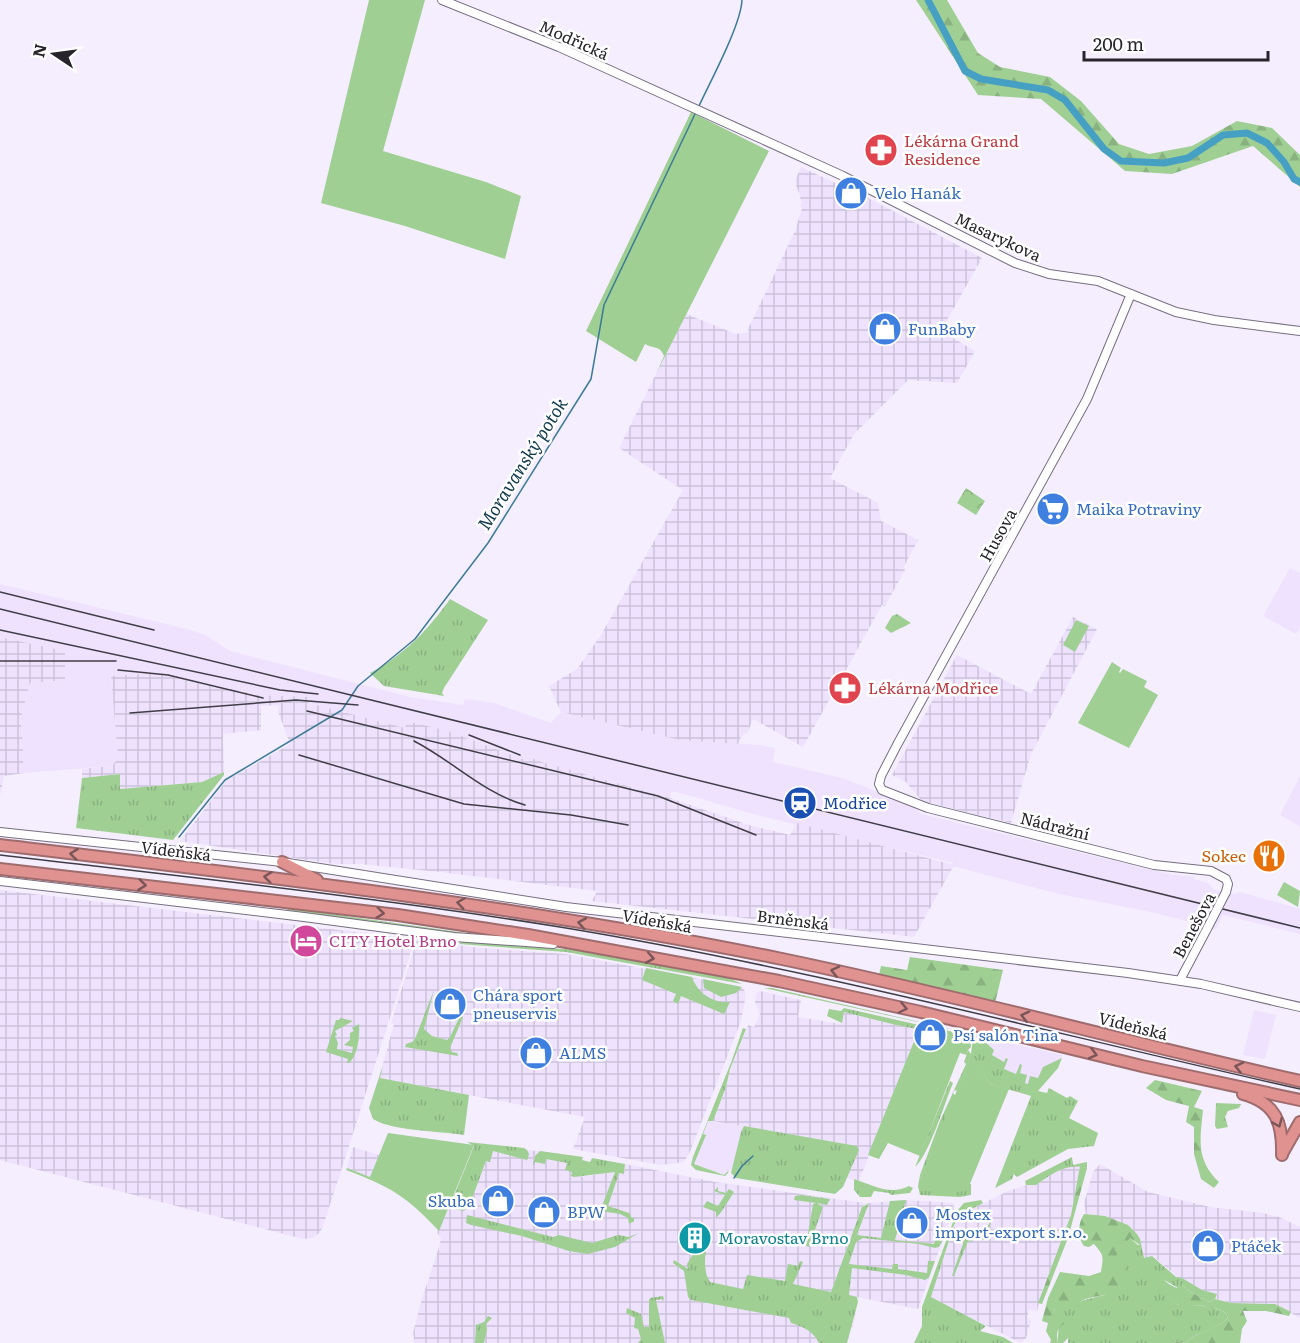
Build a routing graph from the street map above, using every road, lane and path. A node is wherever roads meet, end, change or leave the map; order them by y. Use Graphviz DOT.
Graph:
graph roads {
  1 [pos="442,0"];
  2 [pos="701,112"];
  3 [pos="1131,294"];
  4 [pos="1300,331"];
  5 [pos="879,784"];
  6 [pos="0,832"];
  7 [pos="0,845"];
  8 [pos="282,862"];
  9 [pos="0,868"];
  10 [pos="0,881"];
  11 [pos="1227,882"];
  12 [pos="326,884"];
  13 [pos="592,948"];
  14 [pos="1180,980"];
  15 [pos="1300,1007"];
  16 [pos="1300,1081"];
  17 [pos="1216,1085"];
  18 [pos="1300,1100"];
  19 [pos="1300,1122"];
  1 -- 2 [label="street, Modřická"];
  2 -- 3 [label="street, Masarykova"];
  3 -- 4 [label="street, Masarykova"];
  3 -- 5 [label="street, Husova"];
  5 -- 11 [label="street, Nádražní"];
  6 -- 8 [label="street, Vídeňská"];
  12 -- 7 [label="highway, Vídeňská, one-way"];
  8 -- 12 [label="highway"];
  8 -- 14 [label="street, Brněnská"];
  9 -- 13 [label="highway, one-way"];
  10 -- 13 [label="street"];
  11 -- 14 [label="street, Benešova, bridge"];
  16 -- 12 [label="highway, Vídeňská, one-way"];
  13 -- 17 [label="highway, one-way"];
  14 -- 15 [label="street, Brněnská"];
  17 -- 18 [label="highway"];
  17 -- 19 [label="highway, one-way"];
}
